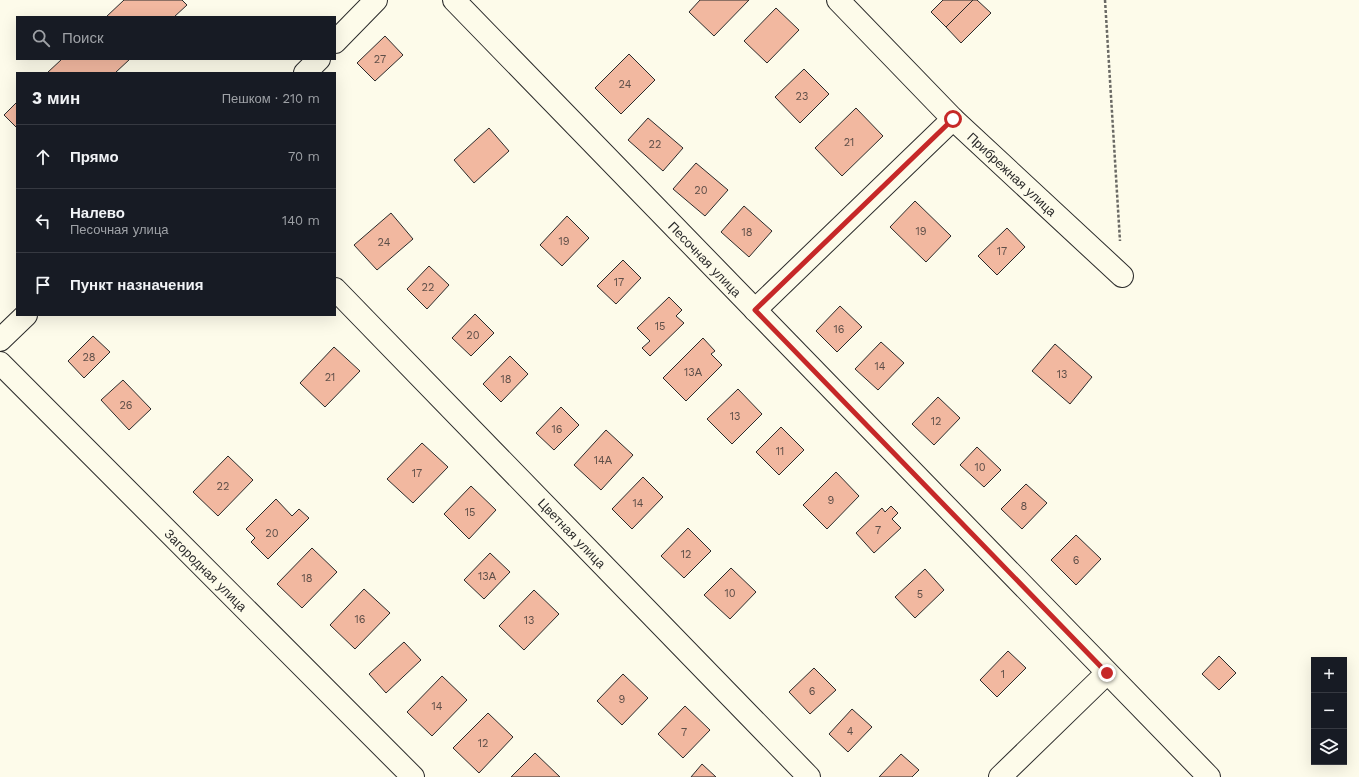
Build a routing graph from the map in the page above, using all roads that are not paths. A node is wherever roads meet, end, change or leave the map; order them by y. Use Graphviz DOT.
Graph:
graph roads {
  1 [pos="376,0"];
  2 [pos="454,0"];
  3 [pos="838,0"];
  4 [pos="336,41"];
  5 [pos="318,60"];
  6 [pos="306,72"];
  7 [pos="953,119"];
  8 [pos="1122,276"];
  9 [pos="336,290"];
  10 [pos="755,310"];
  11 [pos="25,316"];
  12 [pos="0,340"];
  13 [pos="0,363"];
  14 [pos="1107,673"];
  15 [pos="412,777"];
  16 [pos="809,777"];
  17 [pos="1000,777"];
  18 [pos="1209,777"];
  1 -- 4 [label="street"];
  2 -- 10 [label="street, Песочная улица"];
  3 -- 7 [label="street, Прибрежная улица"];
  5 -- 6 [label="street"];
  7 -- 8 [label="street, Прибрежная улица"];
  7 -- 10 [label="street"];
  9 -- 16 [label="street, Цветная улица"];
  10 -- 14 [label="street, Песочная улица"];
  11 -- 12 [label="street"];
  13 -- 15 [label="street, Загородная улица"];
  14 -- 17 [label="street"];
  14 -- 18 [label="street, Песочная улица"];
}
